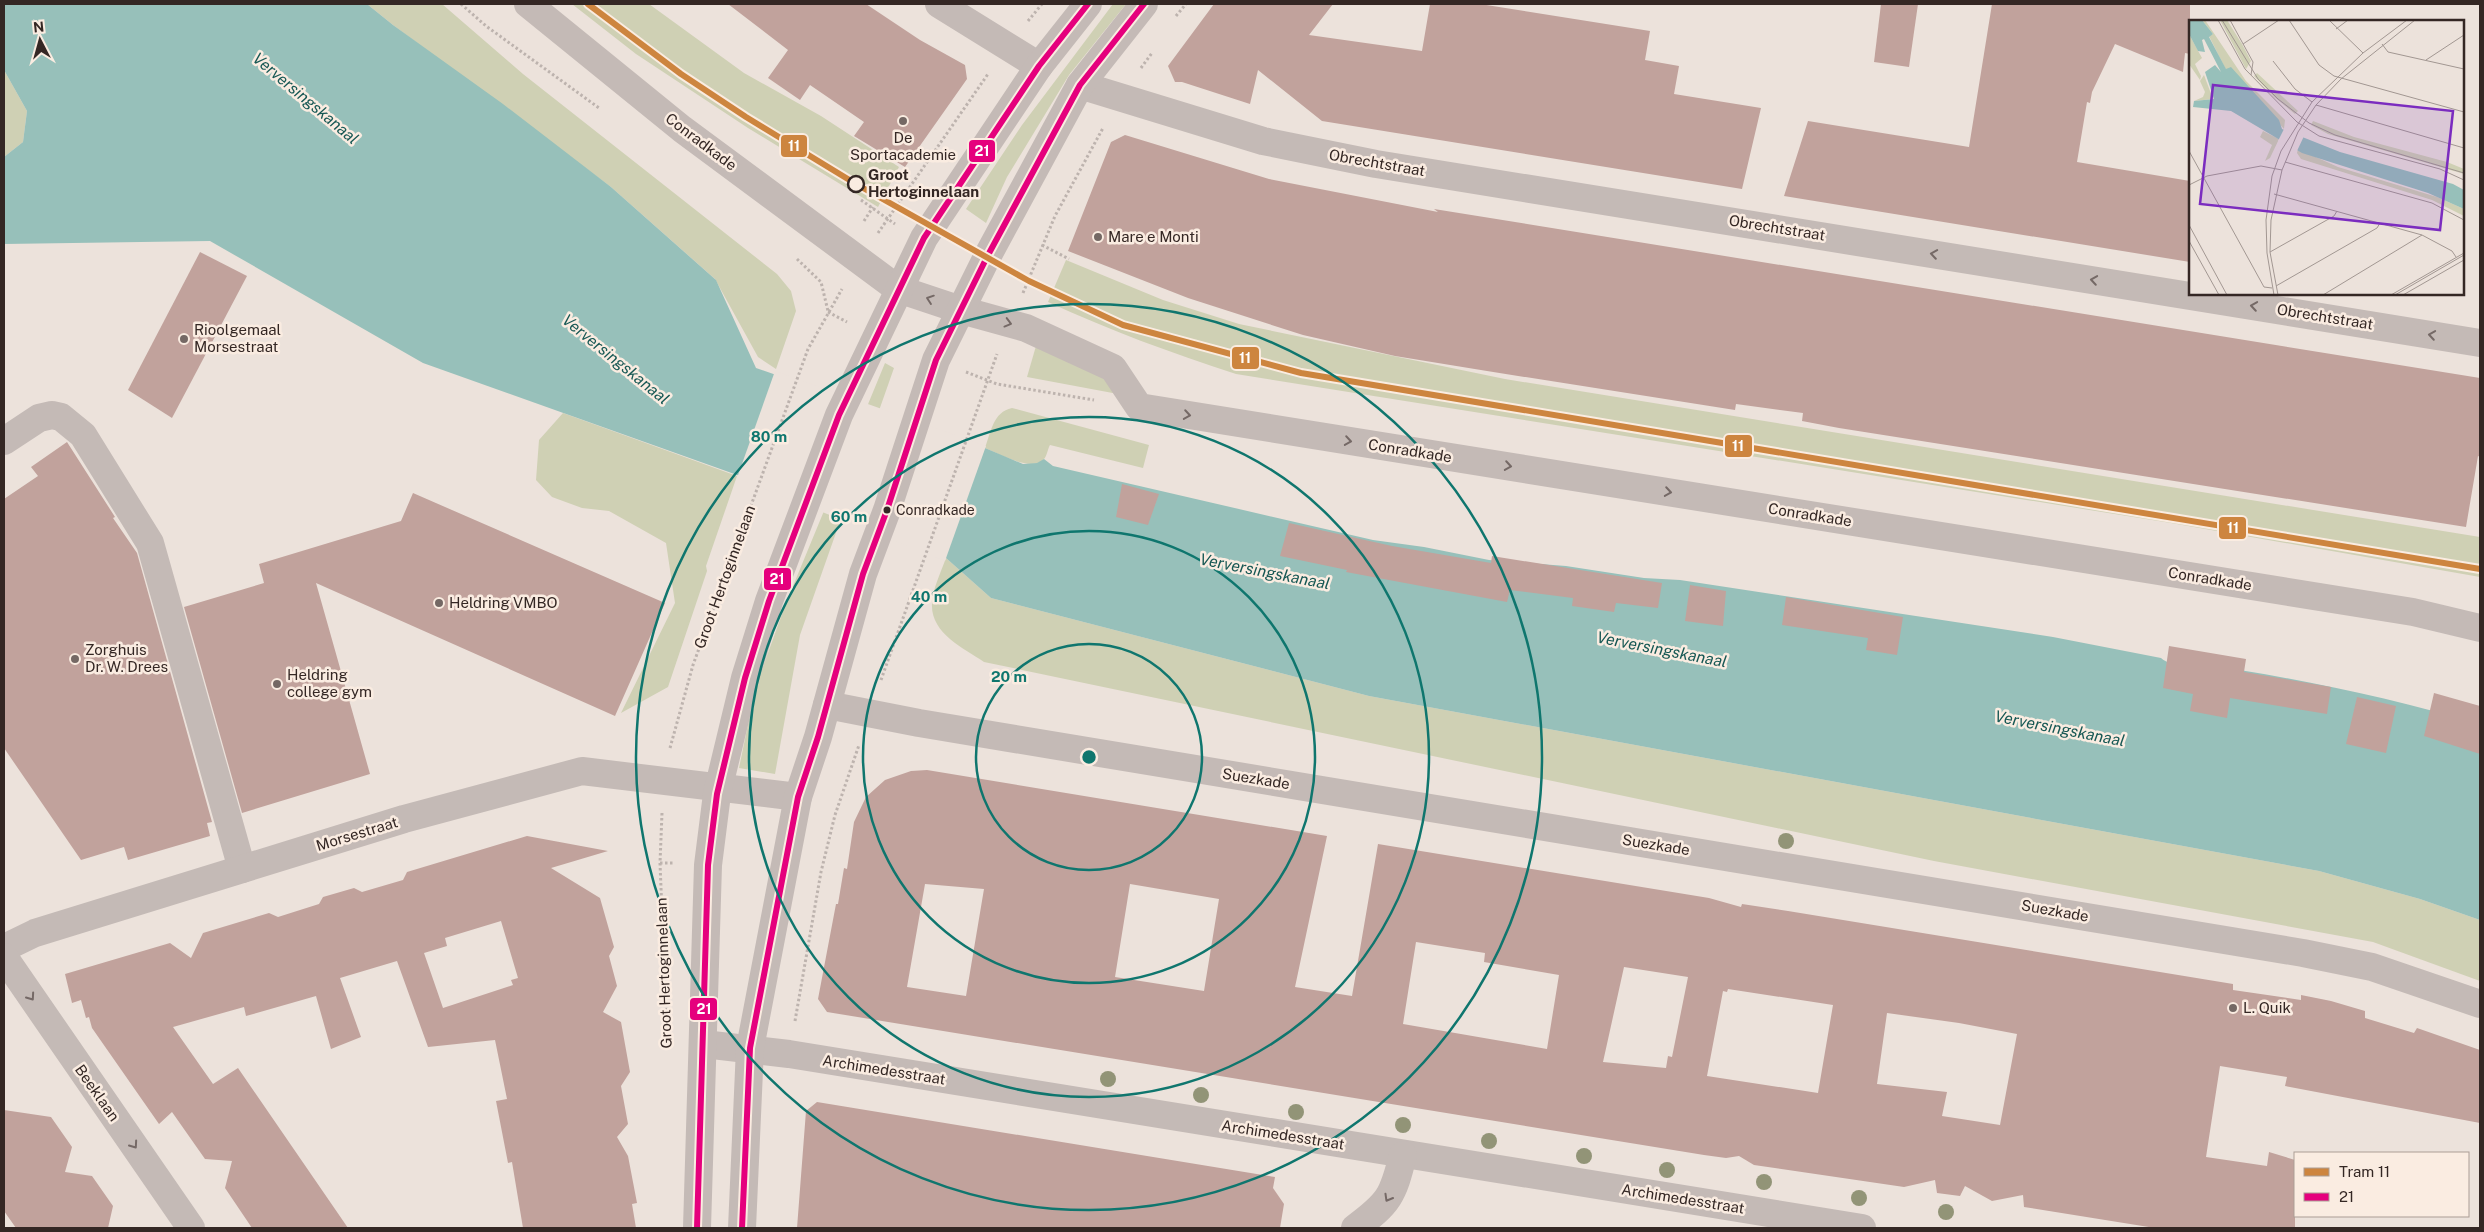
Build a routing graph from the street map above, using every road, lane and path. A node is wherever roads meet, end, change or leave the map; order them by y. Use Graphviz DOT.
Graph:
graph roads {
  1 [pos="528,4"];
  2 [pos="939,4"];
  3 [pos="1042,4"];
  4 [pos="1088,4"];
  5 [pos="1144,4"];
  6 [pos="1007,47"];
  7 [pos="1039,66"];
  8 [pos="1080,86"];
  9 [pos="1120,99"];
  10 [pos="1042,245"];
  11 [pos="1070,259"];
  12 [pos="859,260"];
  13 [pos="898,289"];
  14 [pos="961,310"];
  15 [pos="828,312"];
  16 [pos="1010,324"];
  17 [pos="877,336"];
  18 [pos="2480,343"];
  19 [pos="936,360"];
  20 [pos="986,381"];
  21 [pos="1139,407"];
  22 [pos="4,441"];
  23 [pos="2480,628"];
  24 [pos="827,705"];
  25 [pos="870,714"];
  26 [pos="663,781"];
  27 [pos="719,788"];
  28 [pos="798,797"];
  29 [pos="242,869"];
  30 [pos="822,872"];
  31 [pos="4,948"];
  32 [pos="4,957"];
  33 [pos="2480,1004"];
  34 [pos="667,1044"];
  35 [pos="704,1044"];
  36 [pos="750,1048"];
  37 [pos="1403,1155"];
  38 [pos="191,1228"];
  39 [pos="697,1228"];
  40 [pos="742,1228"];
  41 [pos="1355,1228"];
  42 [pos="1860,1228"];
  1 -- 12 [label="street, Conradkade"];
  2 -- 6 [label="street"];
  3 -- 6 [label="path, Groot Hertoginnelaan"];
  4 -- 7 [label="street"];
  5 -- 8 [label="street"];
  6 -- 7 [label="street"];
  6 -- 12 [label="path, Groot Hertoginnelaan"];
  7 -- 13 [label="street"];
  8 -- 9 [label="street, Obrechtstraat"];
  8 -- 14 [label="street"];
  9 -- 10 [label="path"];
  18 -- 9 [label="street, Obrechtstraat, one-way"];
  10 -- 11 [label="path"];
  10 -- 16 [label="path"];
  12 -- 13 [label="street, Conradkade"];
  12 -- 15 [label="path, Groot Hertoginnelaan"];
  14 -- 13 [label="street, Conradkade, one-way"];
  13 -- 17 [label="street"];
  14 -- 16 [label="street, Conradkade, one-way"];
  14 -- 19 [label="street"];
  15 -- 17 [label="path"];
  15 -- 26 [label="path, Groot Hertoginnelaan"];
  16 -- 20 [label="path"];
  16 -- 21 [label="street, Conradkade"];
  17 -- 27 [label="street"];
  19 -- 20 [label="path"];
  19 -- 24 [label="street"];
  20 -- 21 [label="path"];
  20 -- 25 [label="path"];
  21 -- 23 [label="street, Conradkade, one-way"];
  22 -- 29 [label="street"];
  24 -- 25 [label="street, Suezkade"];
  24 -- 28 [label="street"];
  25 -- 30 [label="path"];
  25 -- 33 [label="street, Suezkade"];
  26 -- 27 [label="street, Morsestraat"];
  26 -- 29 [label="street, Morsestraat"];
  26 -- 34 [label="path, Groot Hertoginnelaan"];
  27 -- 28 [label="street"];
  27 -- 35 [label="street"];
  28 -- 36 [label="street"];
  29 -- 31 [label="street, Morsestraat"];
  32 -- 38 [label="street, Beeklaan, one-way"];
  35 -- 36 [label="street, Archimedesstraat"];
  35 -- 39 [label="street"];
  36 -- 37 [label="street, Archimedesstraat"];
  36 -- 40 [label="street"];
  37 -- 41 [label="street, one-way"];
  37 -- 42 [label="street, Archimedesstraat"];
}
